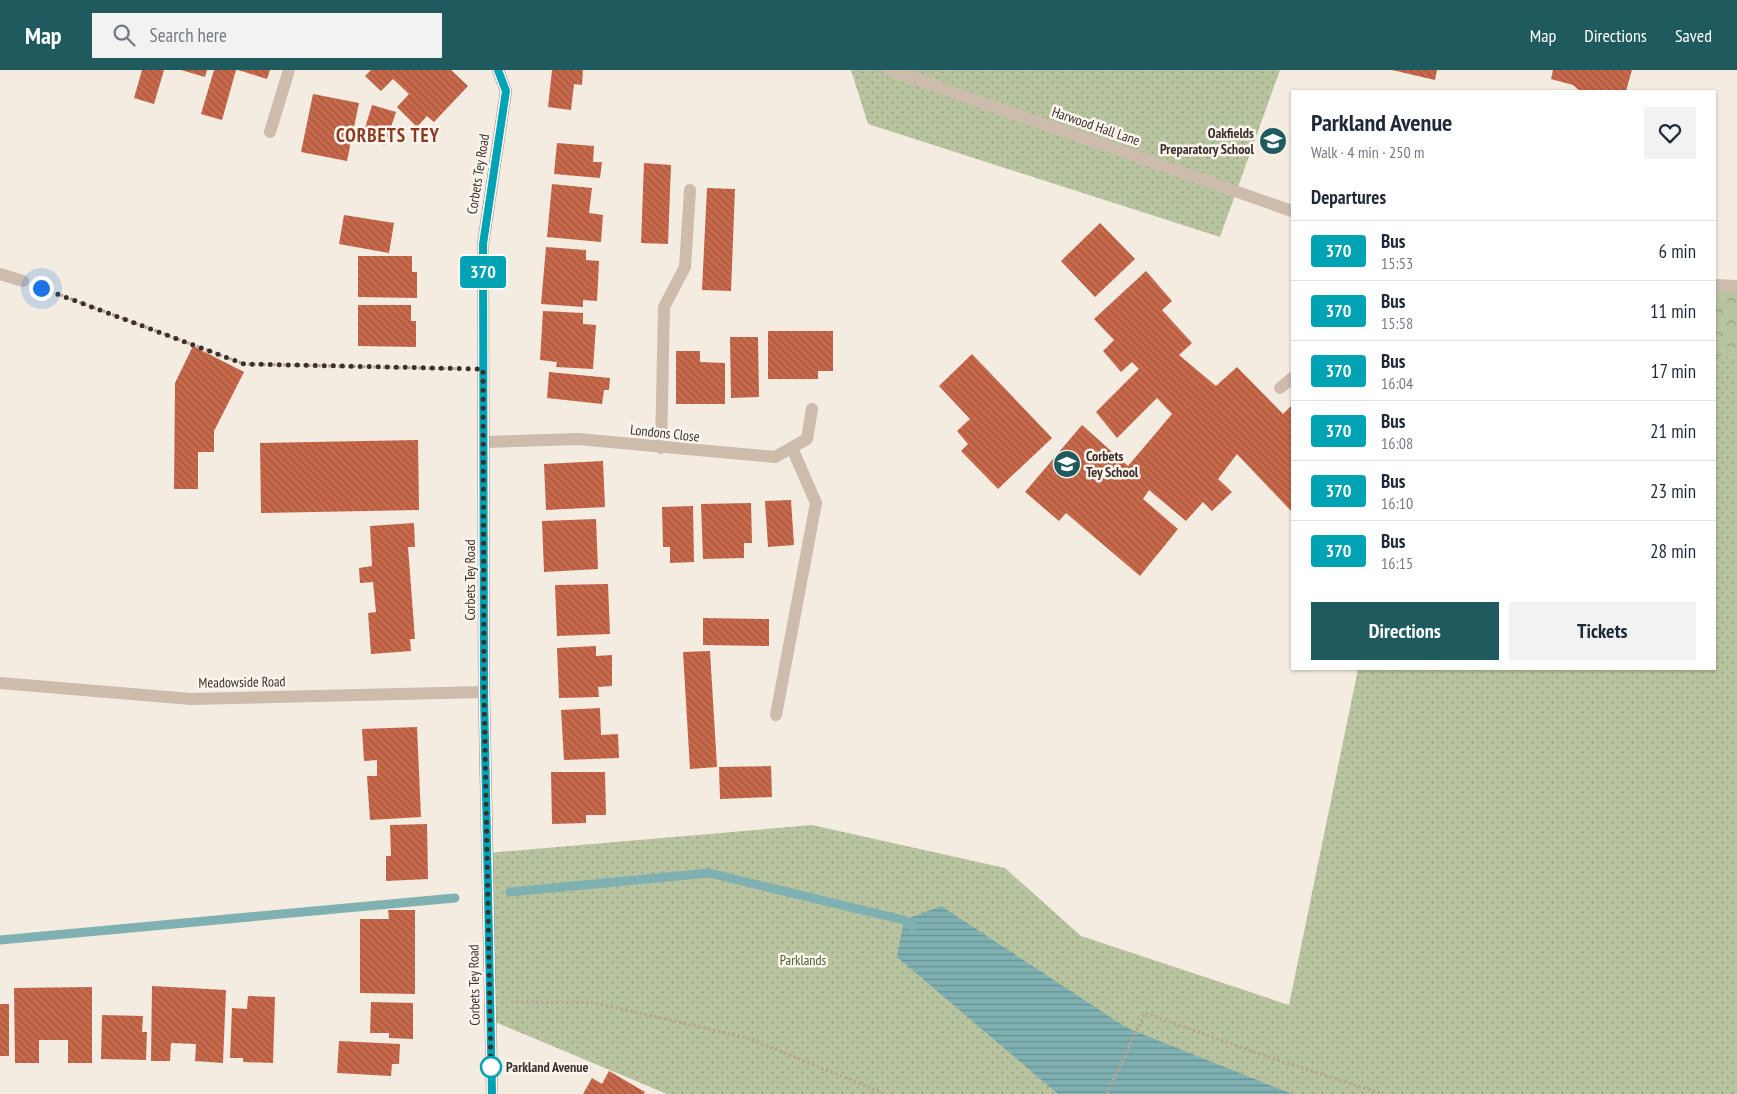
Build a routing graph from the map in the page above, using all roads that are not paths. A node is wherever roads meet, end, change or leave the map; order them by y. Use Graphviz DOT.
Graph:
graph roads {
  1 [pos="289,70"];
  2 [pos="498,70"];
  3 [pos="889,70"];
  4 [pos="270,132"];
  5 [pos="690,190"];
  6 [pos="1291,211"];
  7 [pos="0,274"];
  8 [pos="23,281"];
  9 [pos="1716,285"];
  10 [pos="1737,286"];
  11 [pos="1291,379"];
  12 [pos="1280,388"];
  13 [pos="812,409"];
  14 [pos="485,442"];
  15 [pos="661,448"];
  16 [pos="792,448"];
  17 [pos="0,683"];
  18 [pos="484,692"];
  19 [pos="776,715"];
  20 [pos="492,1094"];
  1 -- 4 [label="street"];
  2 -- 14 [label="main road, Corbets Tey Road"];
  3 -- 6 [label="street, Harwood Hall Lane"];
  5 -- 15 [label="street"];
  7 -- 8 [label="street"];
  9 -- 10 [label="street"];
  11 -- 12 [label="street"];
  13 -- 16 [label="street, Londons Close"];
  14 -- 15 [label="street, Londons Close"];
  14 -- 18 [label="main road, Corbets Tey Road"];
  15 -- 16 [label="street, Londons Close"];
  16 -- 19 [label="street"];
  17 -- 18 [label="street, Meadowside Road"];
  18 -- 20 [label="main road, Corbets Tey Road"];
}
